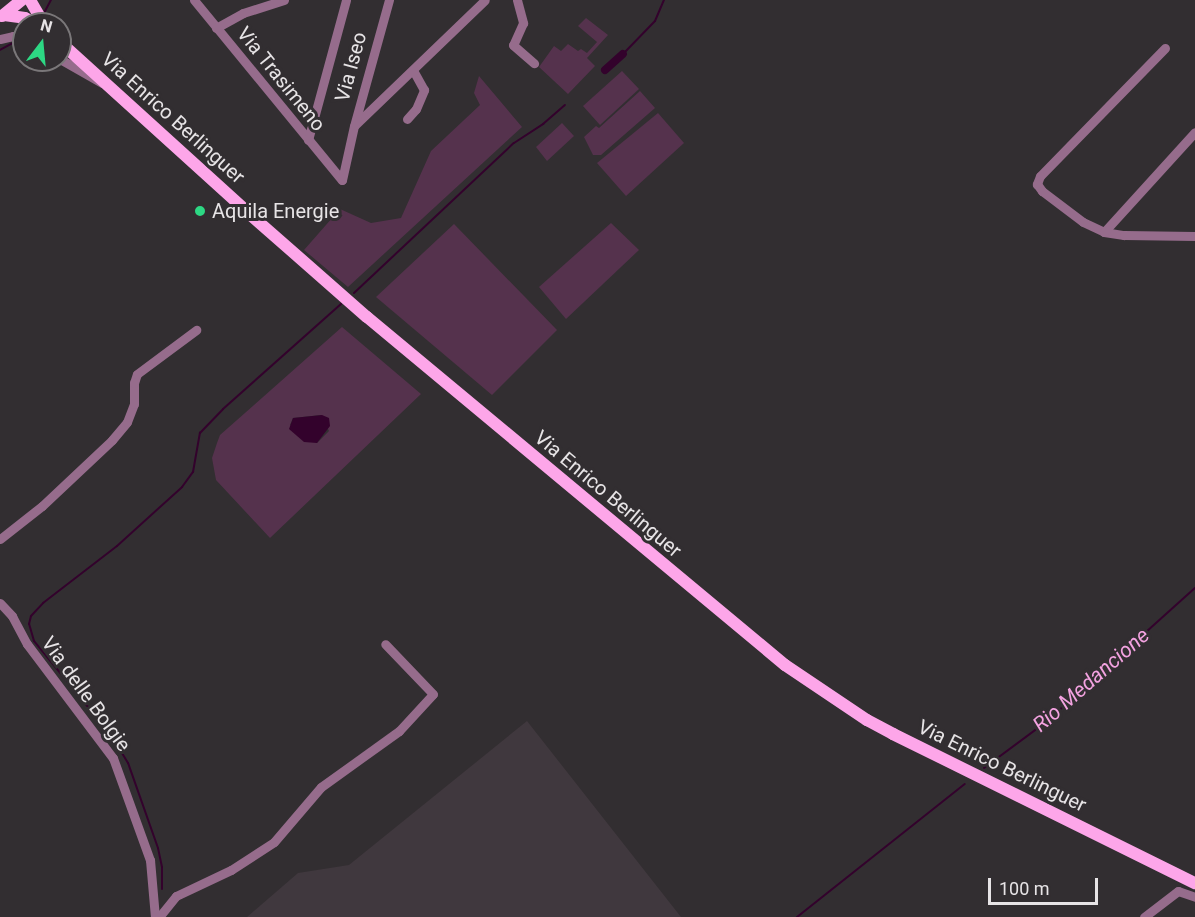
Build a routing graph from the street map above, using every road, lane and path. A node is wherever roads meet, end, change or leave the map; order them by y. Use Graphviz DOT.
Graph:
graph roads {
  1 [pos="22,0"];
  2 [pos="194,0"];
  3 [pos="284,0"];
  4 [pos="346,0"];
  5 [pos="389,0"];
  6 [pos="485,0"];
  7 [pos="517,0"];
  8 [pos="2,16"];
  9 [pos="216,28"];
  10 [pos="1165,48"];
  11 [pos="72,53"];
  12 [pos="534,63"];
  13 [pos="72,66"];
  14 [pos="413,70"];
  15 [pos="107,84"];
  16 [pos="407,119"];
  17 [pos="354,126"];
  18 [pos="1195,132"];
  19 [pos="308,140"];
  20 [pos="342,180"];
  21 [pos="1104,232"];
  22 [pos="1195,236"];
  23 [pos="196,330"];
  24 [pos="0,539"];
  25 [pos="0,603"];
  26 [pos="384,644"];
  27 [pos="1195,883"];
  28 [pos="1195,897"];
  29 [pos="157,917"];
  30 [pos="1144,917"];
  1 -- 8 [label="main road"];
  2 -- 9 [label="street, Via Trasimeno"];
  3 -- 9 [label="street"];
  4 -- 19 [label="street"];
  5 -- 17 [label="street, Via Iseo"];
  6 -- 14 [label="street"];
  7 -- 12 [label="street"];
  9 -- 19 [label="street, Via Trasimeno"];
  10 -- 21 [label="street"];
  11 -- 15 [label="main road, Via Enrico Berlinguer"];
  13 -- 15 [label="street"];
  14 -- 16 [label="street"];
  14 -- 17 [label="street"];
  15 -- 27 [label="main road, Via Enrico Berlinguer"];
  17 -- 20 [label="street, Via Iseo"];
  18 -- 21 [label="street"];
  19 -- 20 [label="street, Via Trasimeno"];
  21 -- 22 [label="street"];
  23 -- 24 [label="street"];
  25 -- 29 [label="street, Via delle Bolgie"];
  26 -- 29 [label="street"];
  28 -- 30 [label="street"];
}
